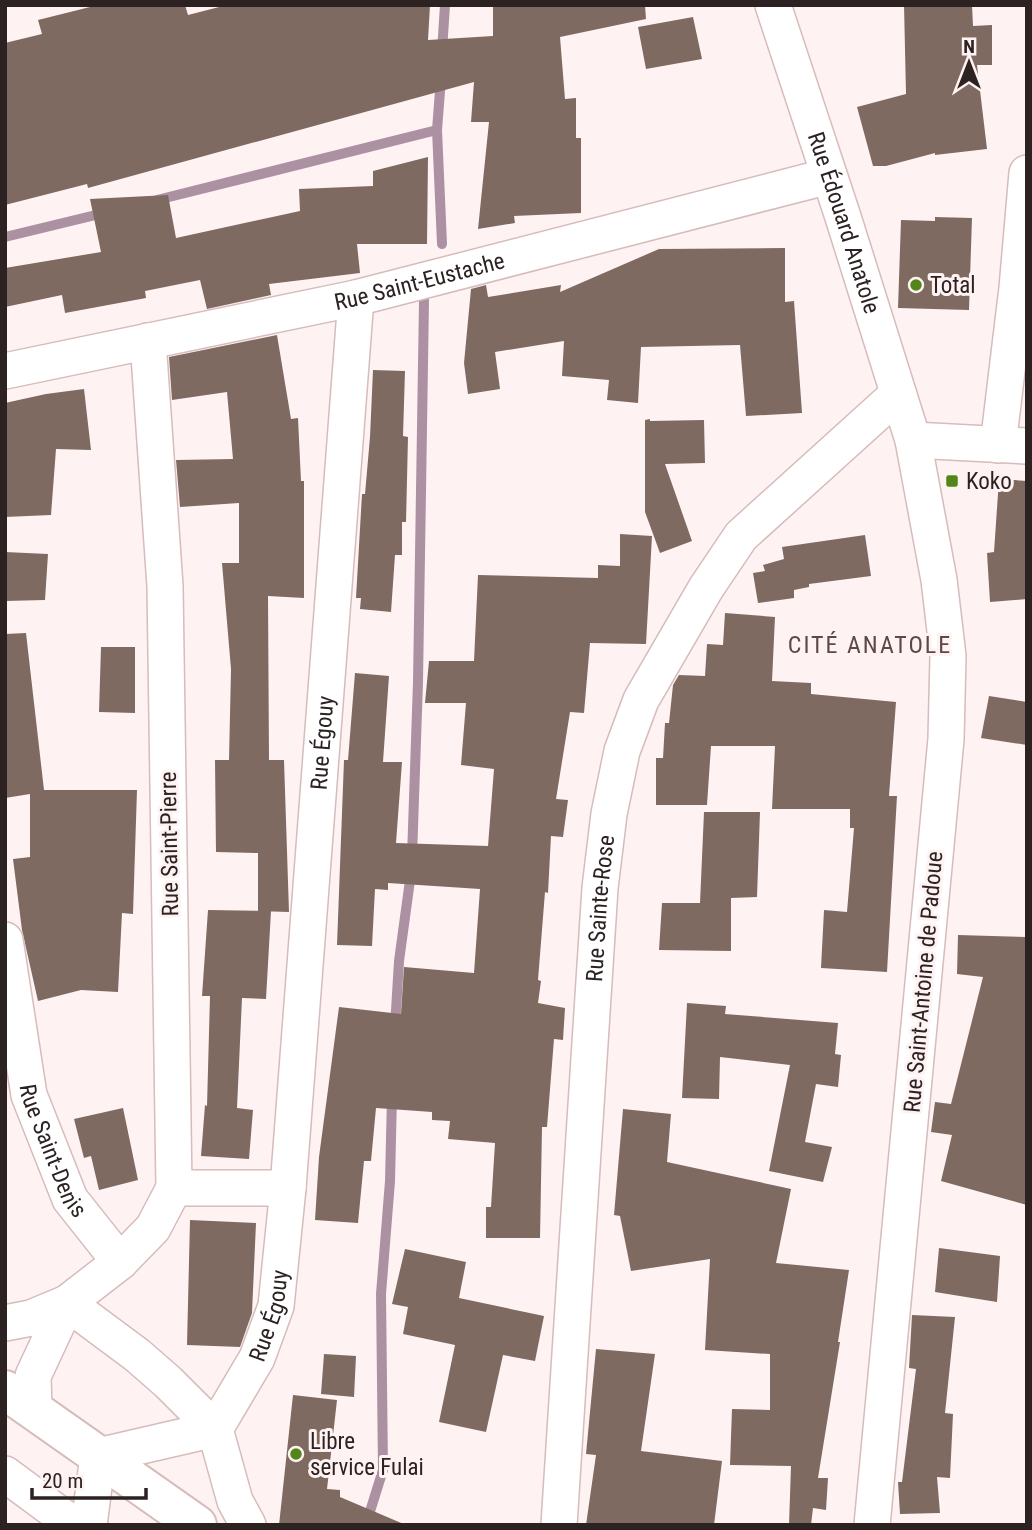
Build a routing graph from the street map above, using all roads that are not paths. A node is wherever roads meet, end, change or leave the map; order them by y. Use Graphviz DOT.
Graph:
graph roads {
  1 [pos="773,5"];
  2 [pos="1027,173"];
  3 [pos="830,176"];
  4 [pos="1022,288"];
  5 [pos="356,299"];
  6 [pos="149,341"];
  7 [pos="5,371"];
  8 [pos="898,394"];
  9 [pos="912,440"];
  10 [pos="1012,445"];
  11 [pos="5,940"];
  12 [pos="174,1188"];
  13 [pos="288,1188"];
  14 [pos="120,1262"];
  15 [pos="67,1303"];
  16 [pos="5,1323"];
  17 [pos="20,1400"];
  18 [pos="215,1429"];
  19 [pos="97,1455"];
  20 [pos="5,1474"];
  21 [pos="74,1525"];
  22 [pos="89,1525"];
  23 [pos="197,1525"];
  24 [pos="248,1525"];
  25 [pos="559,1525"];
  26 [pos="872,1525"];
  1 -- 3 [label="street, Rue Édouard Anatole"];
  2 -- 4 [label="street"];
  3 -- 5 [label="street, Rue Saint-Eustache"];
  3 -- 8 [label="street, Rue Édouard Anatole"];
  4 -- 10 [label="street"];
  5 -- 6 [label="street, Rue Saint-Eustache"];
  5 -- 13 [label="street, Rue Égouy"];
  6 -- 7 [label="street, Rue Saint-Eustache"];
  6 -- 12 [label="street, Rue Saint-Pierre"];
  8 -- 9 [label="street, Rue Édouard Anatole"];
  8 -- 25 [label="street, Rue Sainte-Rose"];
  9 -- 10 [label="street"];
  9 -- 26 [label="street, Rue Saint-Antoine de Padoue"];
  11 -- 14 [label="street, Rue Saint-Denis"];
  12 -- 13 [label="street"];
  12 -- 14 [label="street, Rue Saint-Pierre"];
  13 -- 18 [label="street, Rue Égouy"];
  14 -- 15 [label="street, Rue Saint-Pierre"];
  15 -- 16 [label="street, Rue Saint-Pierre"];
  15 -- 17 [label="street, Rue Saint-Pierre"];
  15 -- 18 [label="street"];
  17 -- 19 [label="street"];
  18 -- 19 [label="street"];
  18 -- 24 [label="street"];
  19 -- 22 [label="street"];
  19 -- 23 [label="street"];
  20 -- 21 [label="street"];
}
